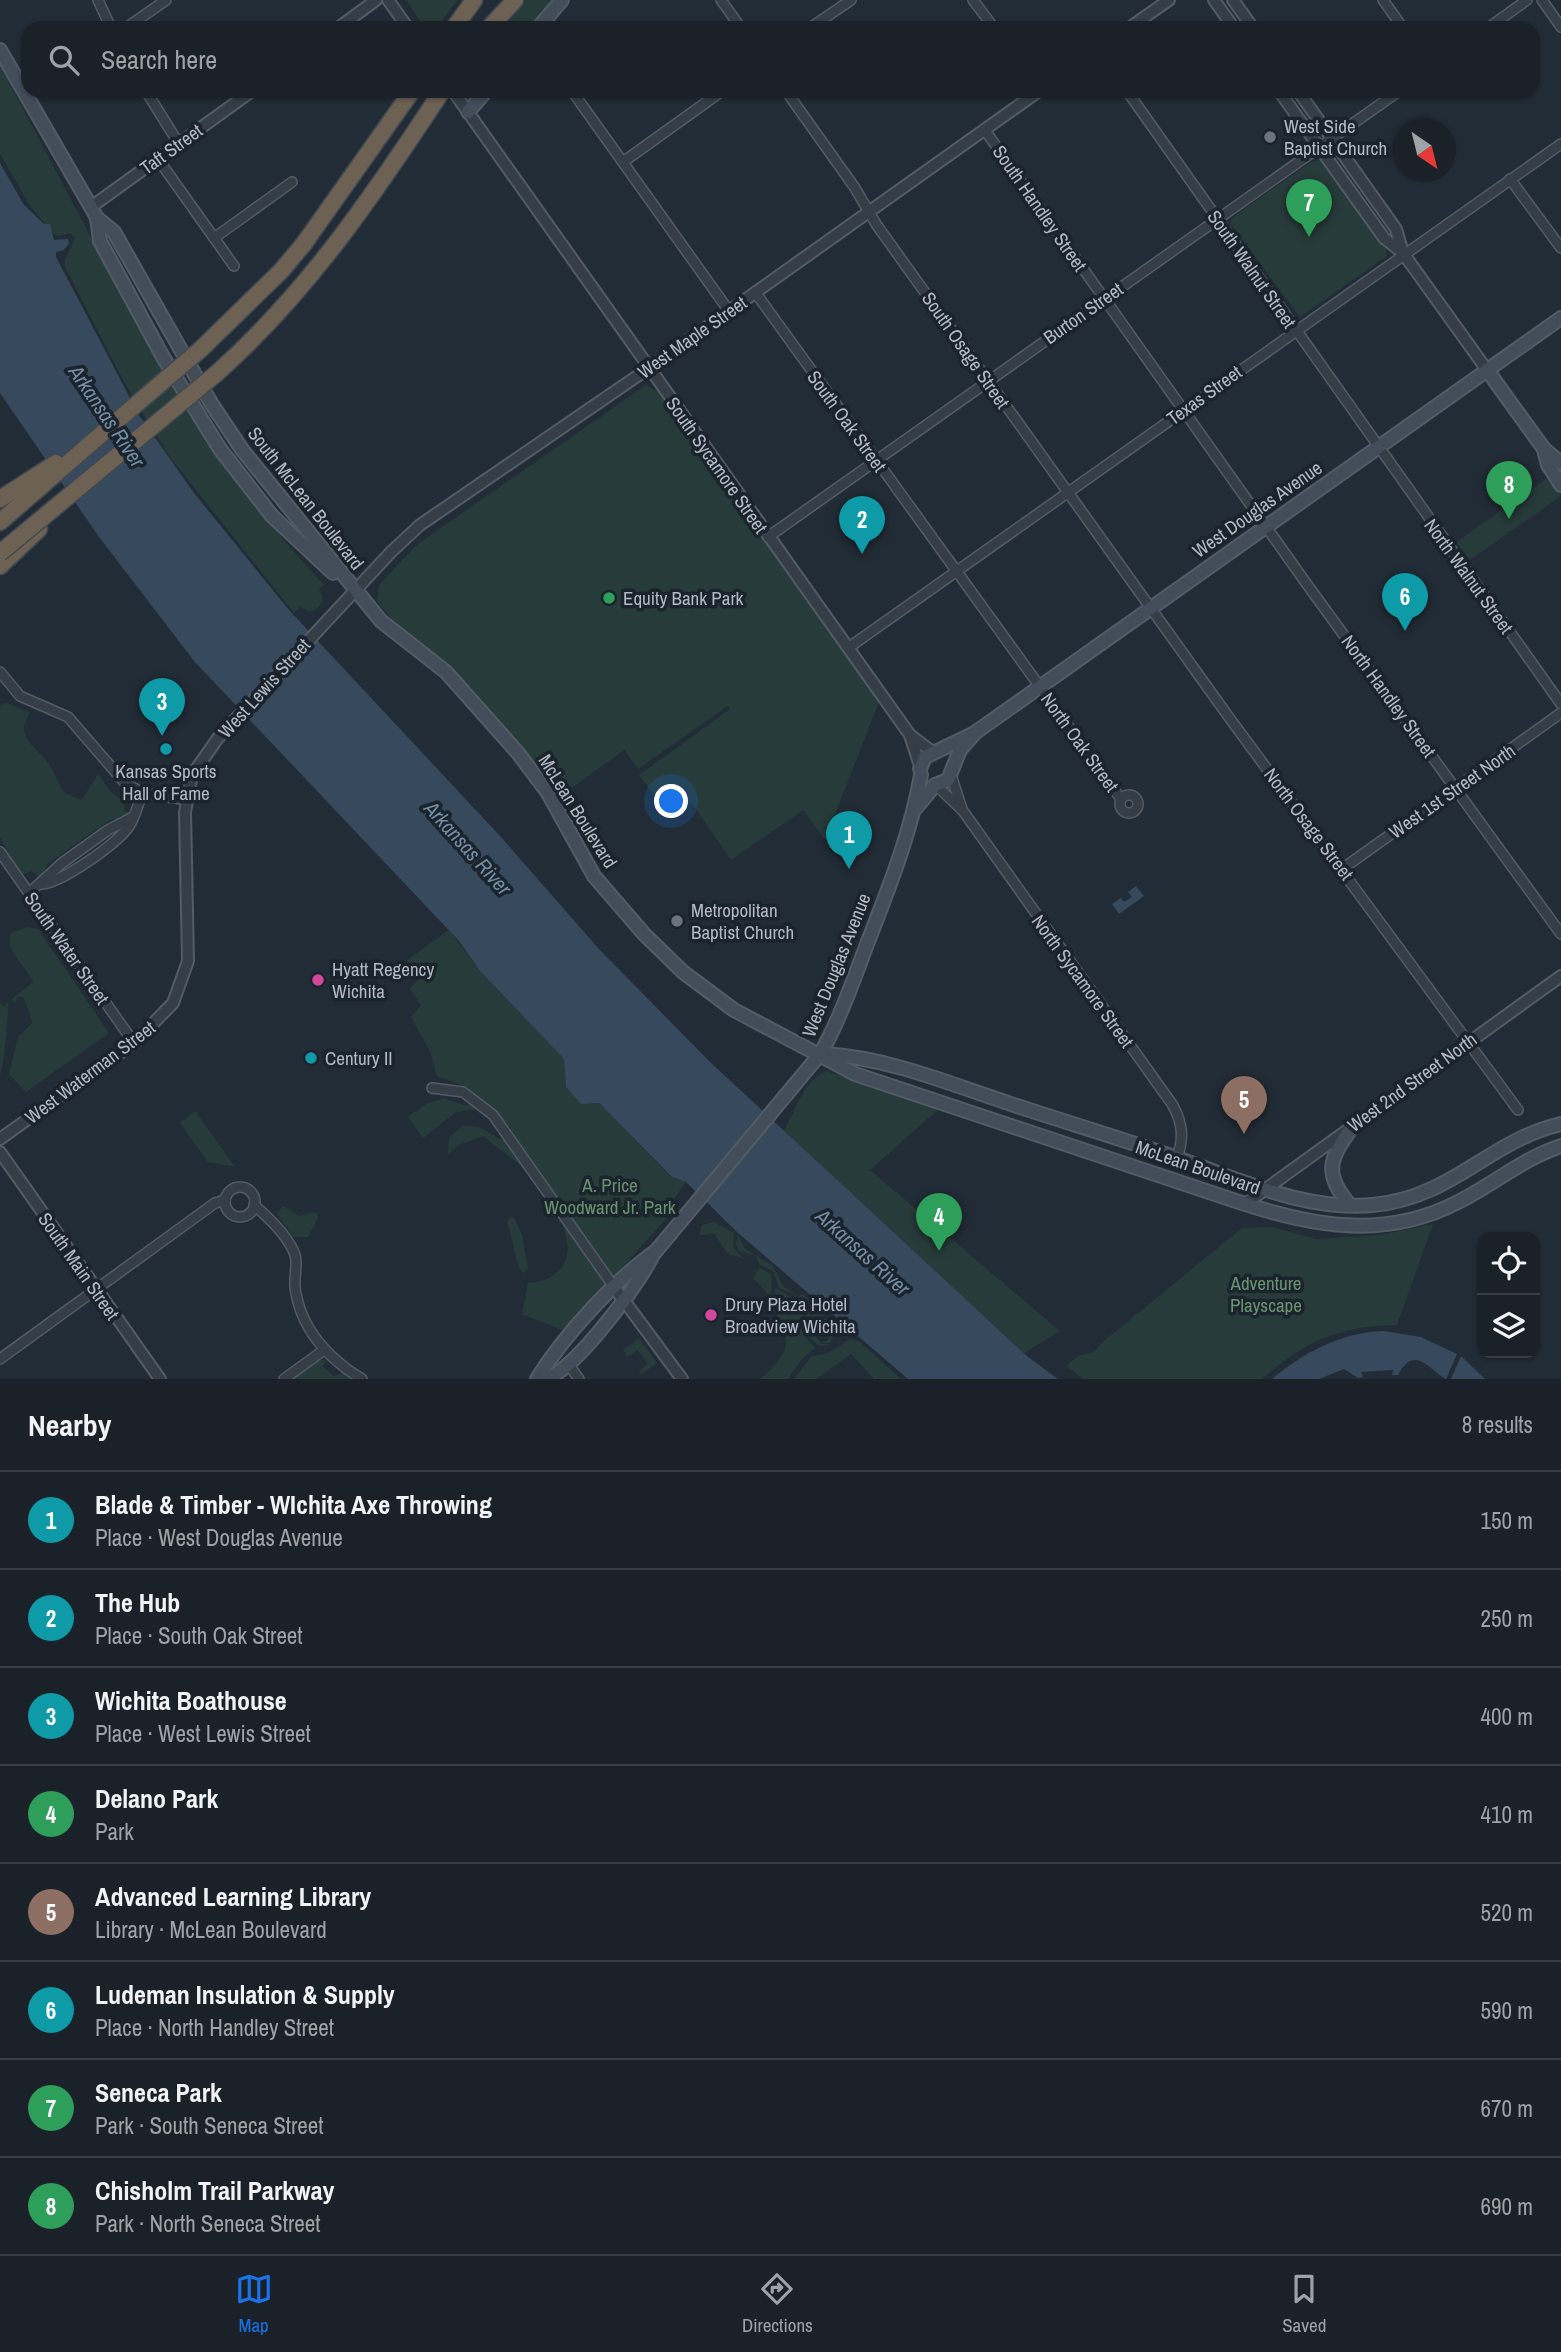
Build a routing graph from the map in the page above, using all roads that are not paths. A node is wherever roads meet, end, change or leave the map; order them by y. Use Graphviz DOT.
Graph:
graph roads {
  1 [pos="98,0"];
  2 [pos="166,0"];
  3 [pos="376,0"];
  4 [pos="388,0"];
  5 [pos="474,0"];
  6 [pos="502,0"];
  7 [pos="515,0"];
  8 [pos="562,0"];
  9 [pos="721,0"];
  10 [pos="850,0"];
  11 [pos="973,0"];
  12 [pos="1168,0"];
  13 [pos="1214,0"];
  14 [pos="1233,0"];
  15 [pos="1383,0"];
  16 [pos="1527,0"];
  17 [pos="1542,0"];
  18 [pos="108,21"];
  19 [pos="136,21"];
  20 [pos="348,21"];
  21 [pos="403,21"];
  22 [pos="459,21"];
  23 [pos="488,21"];
  24 [pos="496,21"];
  25 [pos="544,21"];
  26 [pos="736,21"];
  27 [pos="820,21"];
  28 [pos="988,21"];
  29 [pos="1139,21"];
  30 [pos="1229,21"];
  31 [pos="1248,21"];
  32 [pos="1398,21"];
  33 [pos="1498,21"];
  34 [pos="1561,27"];
  35 [pos="0,50"];
  36 [pos="21,86"];
  37 [pos="28,98"];
  38 [pos="150,98"];
  39 [pos="242,98"];
  40 [pos="407,98"];
  41 [pos="437,98"];
  42 [pos="458,98"];
  43 [pos="480,98"];
  44 [pos="577,98"];
  45 [pos="712,98"];
  46 [pos="791,98"];
  47 [pos="1029,98"];
  48 [pos="1132,98"];
  49 [pos="1284,98"];
  50 [pos="1303,98"];
  51 [pos="1389,98"];
  52 [pos="468,112"];
  53 [pos="984,129"];
  54 [pos="1332,138"];
  55 [pos="179,144"];
  56 [pos="1561,144"];
  57 [pos="1319,147"];
  58 [pos="158,159"];
  59 [pos="623,162"];
  60 [pos="1510,179"];
  61 [pos="292,182"];
  62 [pos="868,211"];
  63 [pos="94,213"];
  64 [pos="1217,219"];
  65 [pos="214,237"];
  66 [pos="1561,248"];
  67 [pos="1403,253"];
  68 [pos="234,266"];
  69 [pos="755,292"];
  70 [pos="1104,298"];
  71 [pos="729,311"];
  72 [pos="1561,318"];
  73 [pos="1295,330"];
  74 [pos="649,368"];
  75 [pos="1487,370"];
  76 [pos="988,380"];
  77 [pos="1182,410"];
  78 [pos="105,431"];
  79 [pos="1378,447"];
  80 [pos="1544,449"];
  81 [pos="875,460"];
  82 [pos="1561,463"];
  83 [pos="86,485"];
  84 [pos="1561,485"];
  85 [pos="1067,492"];
  86 [pos="0,499"];
  87 [pos="0,522"];
  88 [pos="1266,526"];
  89 [pos="768,537"];
  90 [pos="0,553"];
  91 [pos="0,566"];
  92 [pos="956,572"];
  93 [pos="353,591"];
  94 [pos="1150,607"];
  95 [pos="848,648"];
  96 [pos="0,672"];
  97 [pos="3,685"];
  98 [pos="1039,686"];
  99 [pos="1561,704"];
  100 [pos="1561,713"];
  101 [pos="975,732"];
  102 [pos="910,735"];
  103 [pos="935,752"];
  104 [pos="920,770"];
  105 [pos="952,772"];
  106 [pos="935,785"];
  107 [pos="1456,788"];
  108 [pos="143,793"];
  109 [pos="1121,799"];
  110 [pos="187,800"];
  111 [pos="916,807"];
  112 [pos="963,811"];
  113 [pos="0,852"];
  114 [pos="1342,869"];
  115 [pos="29,893"];
  116 [pos="1561,934"];
  117 [pos="188,961"];
  118 [pos="1561,975"];
  119 [pos="1468,1042"];
  120 [pos="134,1043"];
  121 [pos="821,1054"];
  122 [pos="432,1088"];
  123 [pos="1518,1110"];
  124 [pos="1355,1123"];
  125 [pos="1561,1124"];
  126 [pos="0,1139"];
  127 [pos="1561,1146"];
  128 [pos="0,1152"];
  129 [pos="1177,1158"];
  130 [pos="1264,1189"];
  131 [pos="225,1200"];
  132 [pos="1245,1204"];
  133 [pos="254,1205"];
  134 [pos="1350,1205"];
  135 [pos="656,1251"];
  136 [pos="614,1287"];
  137 [pos="95,1291"];
  138 [pos="623,1300"];
  139 [pos="324,1350"];
  140 [pos="0,1359"];
  141 [pos="569,1365"];
  142 [pos="160,1379"];
  143 [pos="284,1379"];
  144 [pos="362,1379"];
  145 [pos="537,1379"];
  146 [pos="547,1379"];
  147 [pos="579,1379"];
  148 [pos="682,1379"];
  1 -- 18 [label="street"];
  2 -- 19 [label="street"];
  3 -- 20 [label="street"];
  4 -- 21 [label="street"];
  5 -- 22 [label="highway"];
  6 -- 23 [label="highway"];
  7 -- 24 [label="highway"];
  8 -- 25 [label="main road"];
  9 -- 26 [label="street"];
  10 -- 27 [label="street"];
  11 -- 28 [label="street"];
  12 -- 29 [label="street"];
  13 -- 30 [label="street"];
  14 -- 31 [label="street"];
  15 -- 32 [label="street"];
  16 -- 33 [label="street"];
  17 -- 34 [label="street"];
  35 -- 36 [label="main road, South McLean Boulevard"];
  37 -- 63 [label="main road, South McLean Boulevard"];
  38 -- 55 [label="street"];
  39 -- 55 [label="street, Taft Street"];
  40 -- 78 [label="highway, bridge"];
  41 -- 83 [label="highway, bridge"];
  42 -- 52 [label="street, South Sycamore Street"];
  43 -- 52 [label="main road"];
  44 -- 59 [label="street"];
  45 -- 59 [label="street"];
  46 -- 62 [label="street, South Osage Street"];
  47 -- 53 [label="street, West Maple Street"];
  48 -- 64 [label="street, South Walnut Street"];
  49 -- 57 [label="street"];
  50 -- 54 [label="street"];
  51 -- 54 [label="street, Burton Street"];
  52 -- 74 [label="street, South Sycamore Street"];
  53 -- 62 [label="street, West Maple Street"];
  53 -- 70 [label="street, South Handley Street"];
  54 -- 57 [label="street, Burton Street"];
  54 -- 67 [label="street"];
  55 -- 58 [label="street, Taft Street"];
  56 -- 60 [label="street, Texas Street"];
  57 -- 64 [label="street, Burton Street"];
  57 -- 67 [label="street"];
  58 -- 63 [label="street, Taft Street"];
  58 -- 65 [label="street"];
  59 -- 71 [label="street"];
  60 -- 66 [label="street"];
  60 -- 67 [label="street, Texas Street"];
  61 -- 65 [label="street"];
  62 -- 69 [label="street, West Maple Street"];
  62 -- 76 [label="street, South Osage Street"];
  63 -- 93 [label="main road, South McLean Boulevard"];
  63 -- 93 [label="main road, South McLean Boulevard"];
  64 -- 70 [label="street, Burton Street"];
  64 -- 73 [label="street, South Walnut Street"];
  65 -- 68 [label="street"];
  67 -- 73 [label="street, Texas Street"];
  67 -- 75 [label="street"];
  69 -- 71 [label="street, West Maple Street"];
  69 -- 81 [label="street, South Oak Street"];
  70 -- 76 [label="street, Burton Street"];
  70 -- 77 [label="street, South Handley Street"];
  71 -- 74 [label="street, West Maple Street"];
  72 -- 75 [label="main road, West Douglas Avenue"];
  73 -- 77 [label="street, Texas Street"];
  73 -- 79 [label="street, South Walnut Street"];
  74 -- 89 [label="street, South Sycamore Street"];
  74 -- 93 [label="street, West Maple Street"];
  75 -- 79 [label="main road, West Douglas Avenue"];
  75 -- 80 [label="main road"];
  76 -- 81 [label="street, Burton Street"];
  76 -- 85 [label="street, South Osage Street"];
  77 -- 85 [label="street, Texas Street"];
  77 -- 88 [label="street, South Handley Street"];
  78 -- 86 [label="highway"];
  78 -- 87 [label="highway"];
  79 -- 88 [label="main road, West Douglas Avenue"];
  79 -- 99 [label="street, North Walnut Street"];
  80 -- 82 [label="main road"];
  80 -- 84 [label="main road"];
  81 -- 89 [label="street, Burton Street"];
  81 -- 92 [label="street, South Oak Street"];
  83 -- 90 [label="highway, bridge"];
  83 -- 91 [label="highway, bridge"];
  85 -- 92 [label="street, Texas Street"];
  85 -- 94 [label="street, South Osage Street"];
  88 -- 94 [label="main road, West Douglas Avenue"];
  88 -- 107 [label="street, North Handley Street"];
  89 -- 95 [label="street, South Sycamore Street"];
  92 -- 95 [label="street, Texas Street"];
  92 -- 98 [label="street, South Oak Street"];
  93 -- 110 [label="street, West Lewis Street"];
  93 -- 121 [label="main road, McLean Boulevard"];
  94 -- 98 [label="main road, West Douglas Avenue"];
  94 -- 114 [label="street, North Osage Street"];
  95 -- 102 [label="street, South Sycamore Street"];
  96 -- 97 [label="street"];
  97 -- 108 [label="street"];
  98 -- 101 [label="main road, West Douglas Avenue"];
  98 -- 109 [label="street, North Oak Street"];
  100 -- 107 [label="street, West 1st Street North"];
  101 -- 103 [label="main road, West Douglas Avenue"];
  101 -- 105 [label="main road, West Douglas Avenue"];
  102 -- 103 [label="street, South Sycamore Street"];
  102 -- 104 [label="street, South Sycamore Street"];
  103 -- 104 [label="main road, West Douglas Avenue"];
  103 -- 105 [label="main road"];
  104 -- 106 [label="main road"];
  104 -- 111 [label="main road, West Douglas Avenue"];
  105 -- 106 [label="main road, West Douglas Avenue"];
  105 -- 112 [label="street, North Sycamore Street"];
  106 -- 111 [label="main road, West Douglas Avenue"];
  106 -- 112 [label="street, North Sycamore Street"];
  107 -- 114 [label="street, West 1st Street North"];
  107 -- 116 [label="street, North Handley Street"];
  108 -- 110 [label="street"];
  108 -- 115 [label="street"];
  110 -- 117 [label="street, West Lewis Street"];
  111 -- 121 [label="main road, West Douglas Avenue"];
  112 -- 129 [label="street, North Sycamore Street"];
  113 -- 115 [label="street, South Water Street"];
  114 -- 119 [label="street, North Osage Street"];
  115 -- 120 [label="street, South Water Street"];
  117 -- 120 [label="street, West Waterman Street"];
  118 -- 119 [label="street, West 2nd Street North"];
  119 -- 123 [label="street, North Osage Street"];
  119 -- 124 [label="street, West 2nd Street North"];
  120 -- 126 [label="street, West Waterman Street"];
  121 -- 129 [label="main road, McLean Boulevard"];
  121 -- 132 [label="main road, McLean Boulevard"];
  121 -- 135 [label="main road, West Douglas Avenue"];
  122 -- 136 [label="street"];
  124 -- 130 [label="street, West 2nd Street North"];
  124 -- 134 [label="main road"];
  125 -- 134 [label="main road, McLean Boulevard"];
  127 -- 132 [label="main road, McLean Boulevard"];
  128 -- 137 [label="street, South Main Street"];
  129 -- 130 [label="main road, McLean Boulevard"];
  130 -- 132 [label="street"];
  130 -- 134 [label="main road, McLean Boulevard"];
  131 -- 133 [label="street"];
  131 -- 133 [label="street"];
  131 -- 137 [label="street"];
  133 -- 139 [label="street"];
  135 -- 136 [label="main road, West Douglas Avenue"];
  135 -- 138 [label="main road, West Douglas Avenue"];
  136 -- 138 [label="street"];
  136 -- 145 [label="main road, West Douglas Avenue"];
  137 -- 140 [label="street"];
  137 -- 142 [label="street, South Main Street"];
  138 -- 141 [label="main road, West Douglas Avenue"];
  138 -- 148 [label="street"];
  139 -- 143 [label="street"];
  139 -- 144 [label="street"];
  141 -- 146 [label="main road, West Douglas Avenue"];
  141 -- 147 [label="street"];
}
